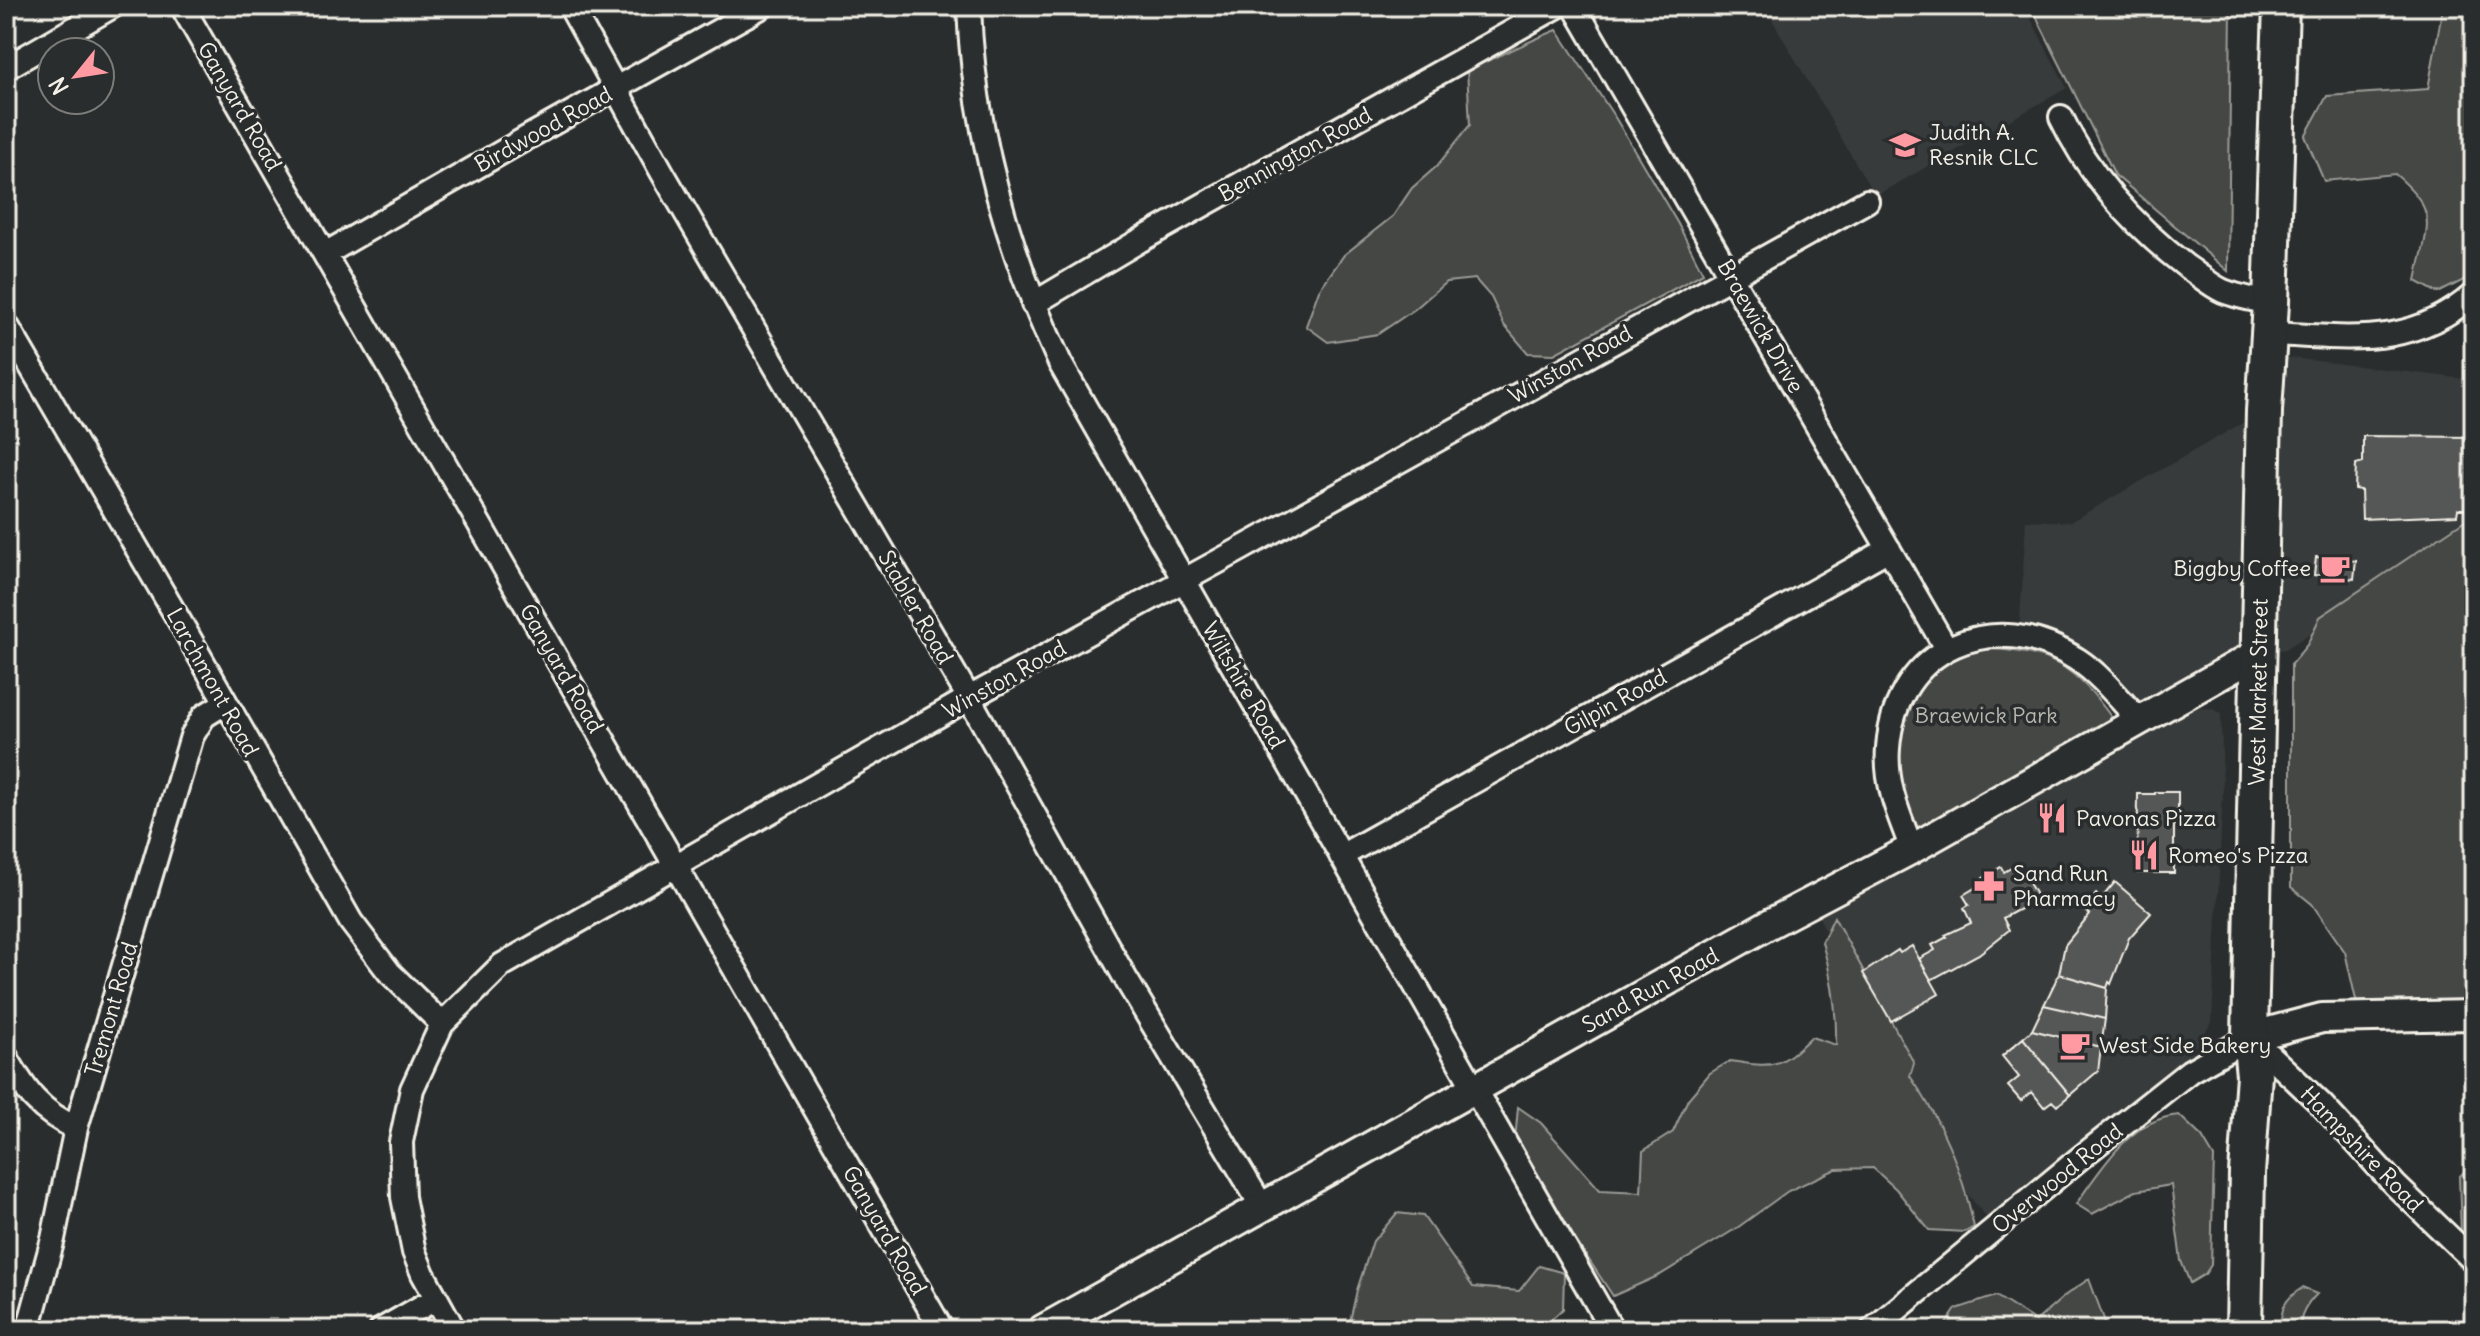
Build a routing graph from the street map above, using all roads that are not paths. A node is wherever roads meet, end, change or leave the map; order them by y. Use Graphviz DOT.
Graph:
graph roads {
  1 [pos="113,6"];
  2 [pos="182,6"];
  3 [pos="570,6"];
  4 [pos="763,6"];
  5 [pos="969,6"];
  6 [pos="1558,6"];
  7 [pos="1574,6"];
  8 [pos="2281,6"];
  9 [pos="6,68"];
  10 [pos="616,88"];
  11 [pos="2061,117"];
  12 [pos="1867,201"];
  13 [pos="325,254"];
  14 [pos="1731,275"];
  15 [pos="2474,294"];
  16 [pos="1033,304"];
  17 [pos="2270,318"];
  18 [pos="6,324"];
  19 [pos="1889,549"];
  20 [pos="1184,580"];
  21 [pos="1946,648"];
  22 [pos="2259,653"];
  23 [pos="969,698"];
  24 [pos="225,703"];
  25 [pos="2139,720"];
  26 [pos="1912,849"];
  27 [pos="1341,856"];
  28 [pos="674,865"];
  29 [pos="2474,1015"];
  30 [pos="442,1024"];
  31 [pos="2250,1037"];
  32 [pos="6,1057"];
  33 [pos="1473,1089"];
  34 [pos="76,1128"];
  35 [pos="1263,1208"];
  36 [pos="2474,1261"];
  37 [pos="435,1299"];
  38 [pos="28,1330"];
  39 [pos="381,1330"];
  40 [pos="454,1330"];
  41 [pos="942,1330"];
  42 [pos="1042,1330"];
  43 [pos="1612,1330"];
  44 [pos="1872,1330"];
  45 [pos="2244,1330"];
  1 -- 9 [label="street"];
  2 -- 13 [label="street, Ganyard Road"];
  3 -- 10 [label="street, Stabler Road"];
  4 -- 10 [label="street, Birdwood Road"];
  5 -- 16 [label="street, Wiltshire Road"];
  6 -- 16 [label="street, Bennington Road"];
  7 -- 14 [label="street, Braewick Drive"];
  8 -- 17 [label="main road, West Market Street"];
  10 -- 13 [label="street, Birdwood Road"];
  10 -- 23 [label="street, Stabler Road"];
  11 -- 17 [label="street"];
  12 -- 14 [label="street, Winston Road"];
  13 -- 28 [label="street, Ganyard Road"];
  14 -- 19 [label="street, Braewick Drive"];
  14 -- 20 [label="street, Winston Road"];
  15 -- 17 [label="street"];
  16 -- 20 [label="street, Wiltshire Road"];
  17 -- 22 [label="main road, West Market Street"];
  18 -- 24 [label="street, Larchmont Road"];
  19 -- 21 [label="street, Braewick Drive"];
  19 -- 27 [label="street, Gilpin Road"];
  20 -- 23 [label="street, Winston Road"];
  20 -- 27 [label="street, Wiltshire Road"];
  21 -- 25 [label="street"];
  21 -- 26 [label="street"];
  22 -- 25 [label="street, Sand Run Road"];
  22 -- 31 [label="main road, West Market Street"];
  23 -- 28 [label="street, Winston Road"];
  23 -- 35 [label="street, Stabler Road"];
  24 -- 30 [label="street, Larchmont Road"];
  24 -- 34 [label="street, Tremont Road"];
  25 -- 26 [label="street, Sand Run Road"];
  26 -- 33 [label="street, Sand Run Road"];
  27 -- 33 [label="street, Wiltshire Road"];
  28 -- 30 [label="street, Winston Road"];
  28 -- 41 [label="street, Ganyard Road"];
  29 -- 31 [label="street"];
  30 -- 37 [label="street, Winston Road"];
  31 -- 36 [label="street, Hampshire Road"];
  31 -- 44 [label="street, Overwood Road"];
  31 -- 45 [label="main road, West Market Street"];
  32 -- 34 [label="street"];
  33 -- 35 [label="street, Sand Run Road"];
  33 -- 43 [label="street, Wiltshire Road"];
  34 -- 38 [label="street, Tremont Road"];
  35 -- 42 [label="street, Sand Run Road"];
  37 -- 39 [label="street"];
  37 -- 40 [label="street, Winston Road"];
}
